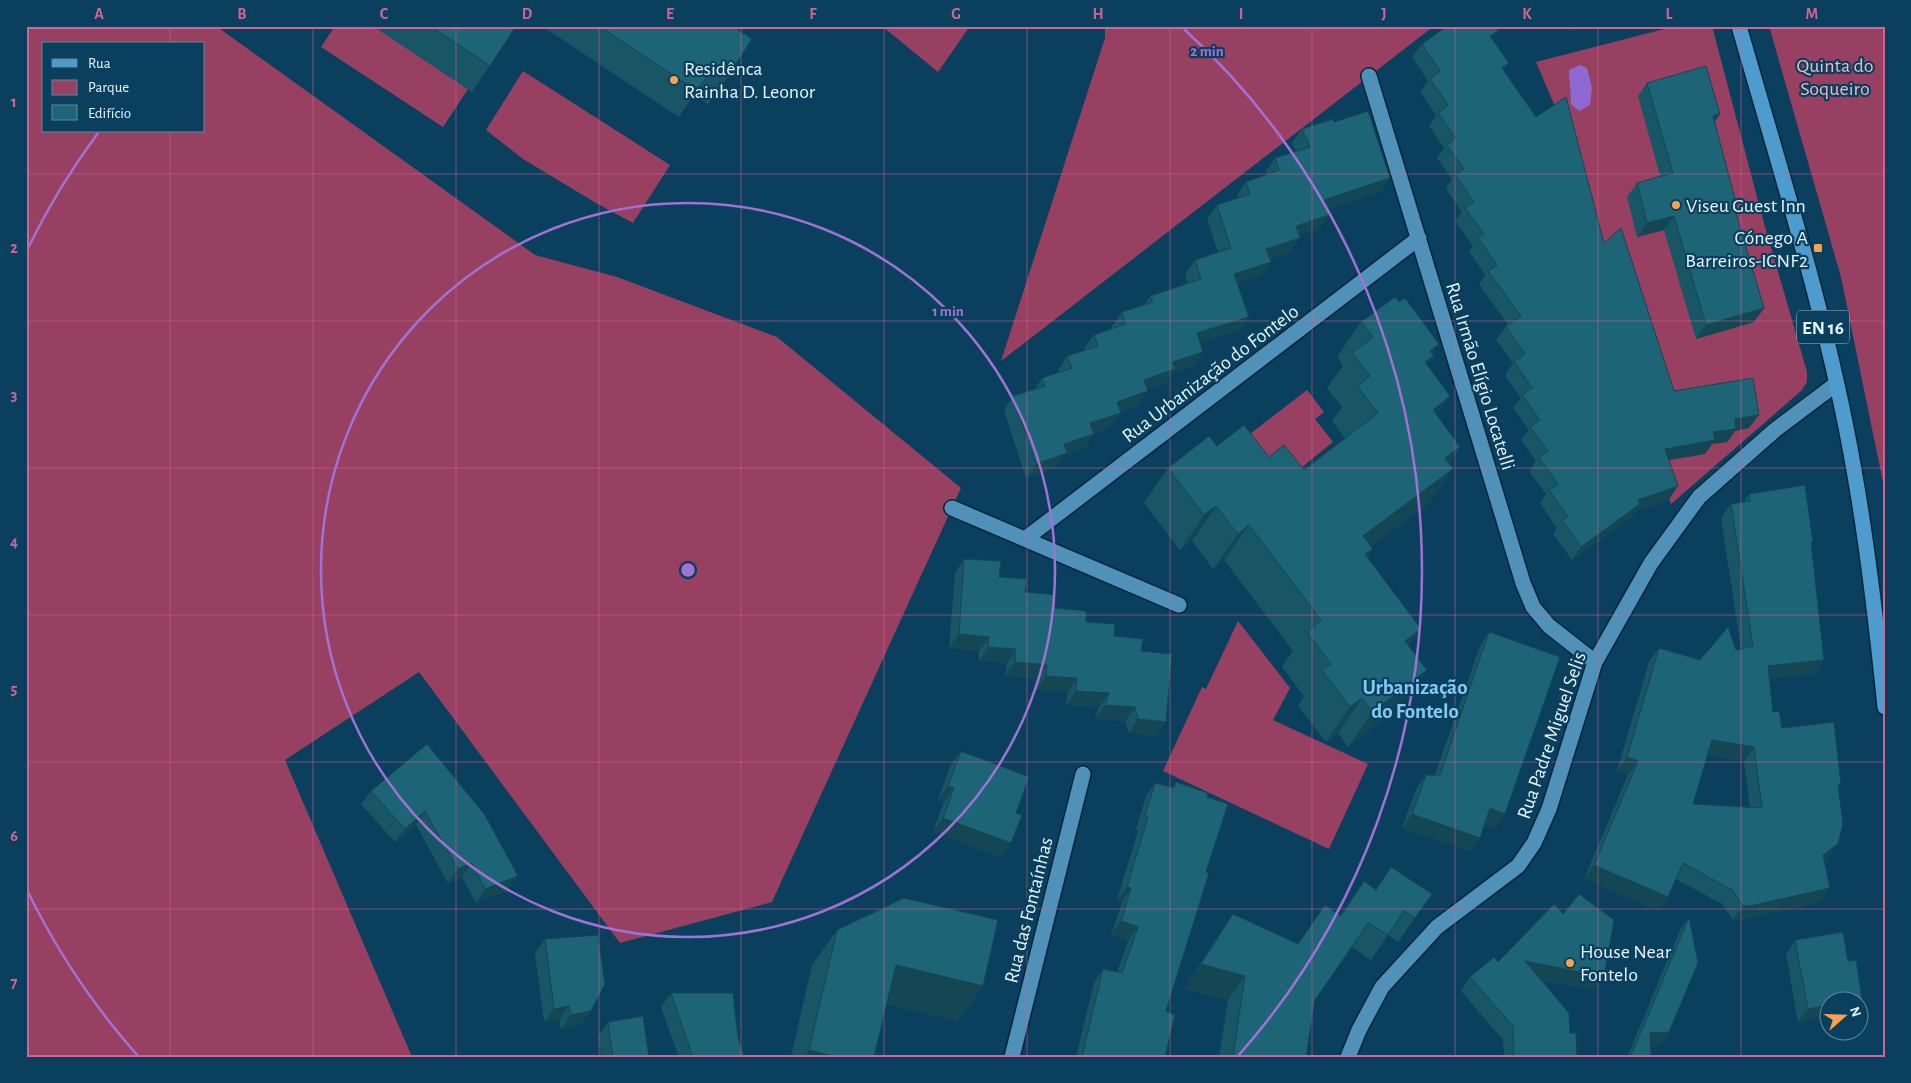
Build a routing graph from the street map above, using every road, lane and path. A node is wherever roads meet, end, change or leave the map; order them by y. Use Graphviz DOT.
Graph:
graph roads {
  1 [pos="1739,26"];
  2 [pos="1370,76"];
  3 [pos="1419,238"];
  4 [pos="1836,384"];
  5 [pos="952,508"];
  6 [pos="1025,539"];
  7 [pos="1179,605"];
  8 [pos="1595,662"];
  9 [pos="1885,707"];
  10 [pos="1083,774"];
  11 [pos="1012,1057"];
  12 [pos="1348,1057"];
  1 -- 4 [label="main road, EN 16"];
  2 -- 3 [label="street, Rua Irmão Elígio Locatelli"];
  3 -- 6 [label="street, Rua Urbanização do Fontelo"];
  3 -- 8 [label="street, Rua Irmão Elígio Locatelli"];
  4 -- 8 [label="street, Rua Padre Miguel Selis"];
  4 -- 9 [label="main road, EN 16"];
  5 -- 6 [label="street"];
  6 -- 7 [label="street"];
  8 -- 12 [label="street, Rua Padre Miguel Selis"];
  10 -- 11 [label="street, Rua das Fontaínhas"];
}
